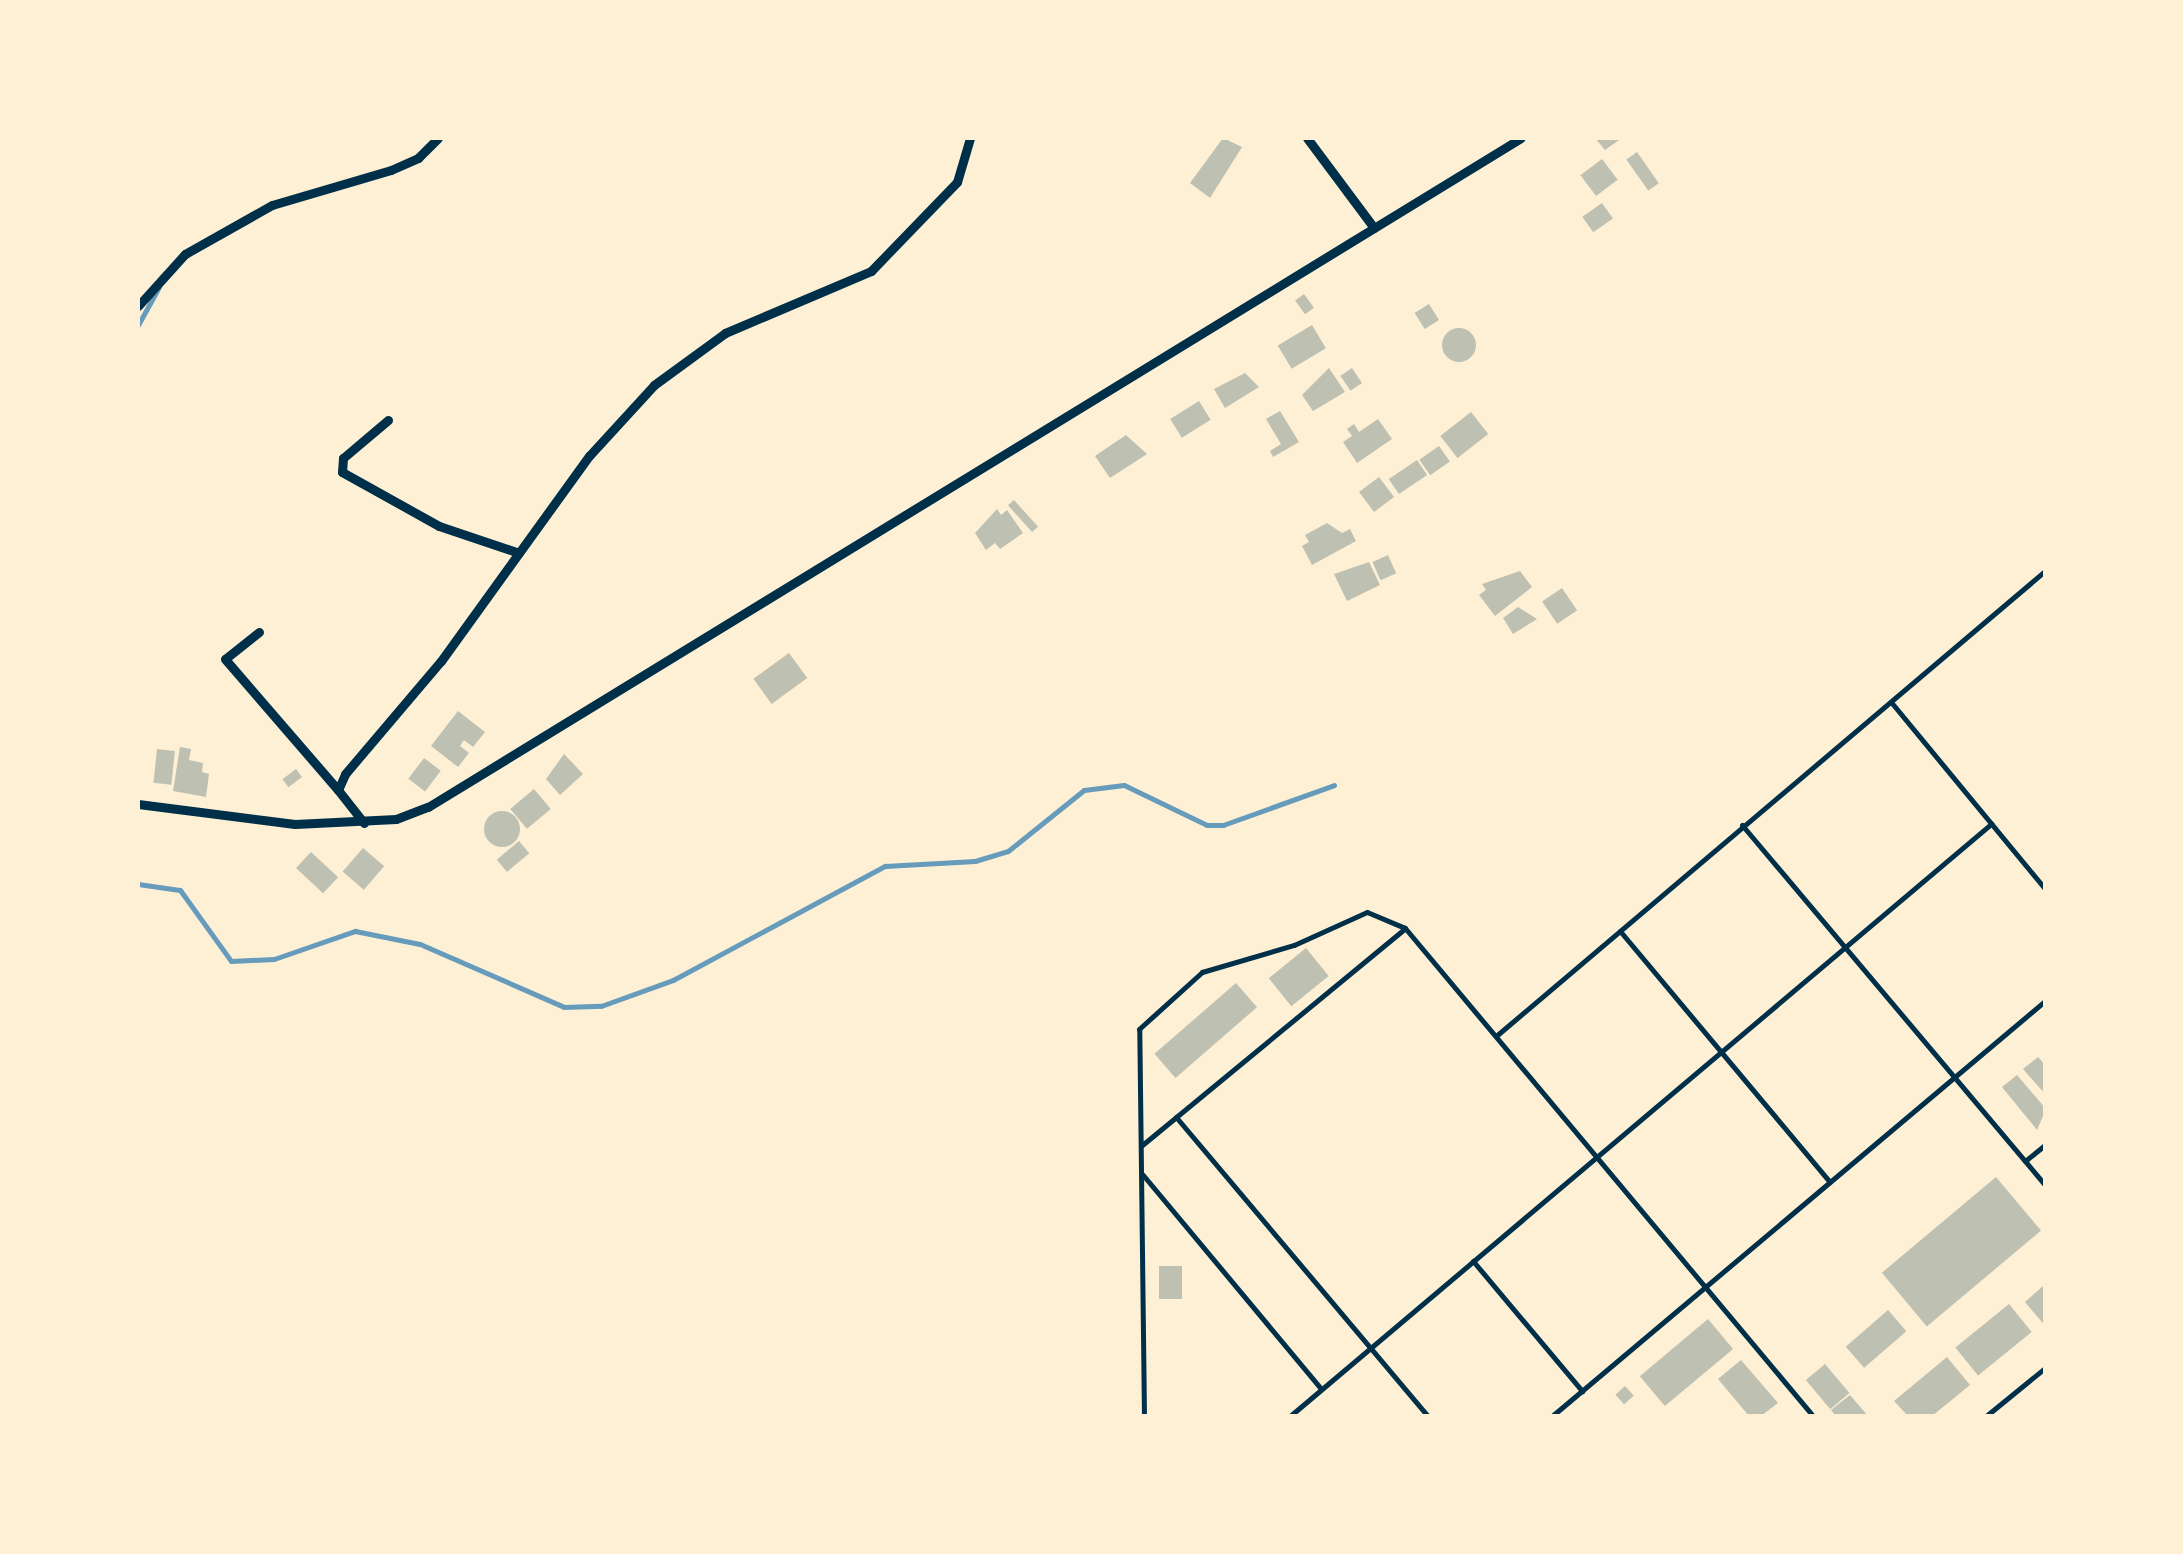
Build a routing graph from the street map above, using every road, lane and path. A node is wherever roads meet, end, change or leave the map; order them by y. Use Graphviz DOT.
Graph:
graph roads {
  1 [pos="438,138"];
  2 [pos="970,138"];
  3 [pos="1307,138"];
  4 [pos="1520,138"];
  5 [pos="1374,228"];
  6 [pos="139,299"];
  7 [pos="388,420"];
  8 [pos="519,553"];
  9 [pos="2046,570"];
  10 [pos="260,632"];
  11 [pos="1891,702"];
  12 [pos="338,790"];
  13 [pos="138,804"];
  14 [pos="364,823"];
  15 [pos="1991,824"];
  16 [pos="1742,825"];
  17 [pos="2046,890"];
  18 [pos="1405,928"];
  19 [pos="1620,932"];
  20 [pos="1846,946"];
  21 [pos="2046,1000"];
  22 [pos="1496,1036"];
  23 [pos="1721,1052"];
  24 [pos="1956,1076"];
  25 [pos="1176,1117"];
  26 [pos="2046,1144"];
  27 [pos="1141,1147"];
  28 [pos="1597,1157"];
  29 [pos="2025,1161"];
  30 [pos="1141,1172"];
  31 [pos="1830,1182"];
  32 [pos="2046,1186"];
  33 [pos="1473,1262"];
  34 [pos="1706,1286"];
  35 [pos="1370,1349"];
  36 [pos="2046,1367"];
  37 [pos="1322,1390"];
  38 [pos="1582,1391"];
  39 [pos="1144,1416"];
  40 [pos="1290,1416"];
  41 [pos="1428,1416"];
  42 [pos="1552,1416"];
  43 [pos="1813,1416"];
  44 [pos="1986,1416"];
  1 -- 6 [label="street"];
  2 -- 8 [label="street"];
  3 -- 5 [label="street"];
  4 -- 5 [label="street"];
  5 -- 14 [label="street"];
  7 -- 8 [label="street"];
  8 -- 12 [label="street"];
  9 -- 11 [label="lane"];
  10 -- 12 [label="street"];
  11 -- 15 [label="lane"];
  11 -- 16 [label="lane"];
  12 -- 14 [label="street"];
  13 -- 14 [label="street"];
  15 -- 17 [label="lane"];
  15 -- 20 [label="lane"];
  16 -- 19 [label="lane"];
  16 -- 20 [label="lane"];
  18 -- 22 [label="lane"];
  18 -- 25 [label="lane"];
  18 -- 27 [label="lane"];
  19 -- 22 [label="lane"];
  19 -- 23 [label="lane"];
  20 -- 23 [label="lane"];
  20 -- 24 [label="lane"];
  21 -- 24 [label="lane"];
  22 -- 28 [label="lane"];
  23 -- 28 [label="lane"];
  23 -- 31 [label="lane"];
  24 -- 29 [label="lane"];
  24 -- 31 [label="lane"];
  25 -- 27 [label="lane"];
  25 -- 35 [label="lane"];
  26 -- 29 [label="lane"];
  27 -- 30 [label="lane"];
  28 -- 33 [label="lane"];
  28 -- 34 [label="lane"];
  29 -- 32 [label="lane"];
  30 -- 37 [label="lane"];
  30 -- 39 [label="lane"];
  31 -- 34 [label="lane"];
  33 -- 35 [label="lane"];
  33 -- 38 [label="lane"];
  34 -- 38 [label="lane"];
  34 -- 43 [label="lane"];
  35 -- 37 [label="lane"];
  35 -- 41 [label="lane"];
  36 -- 44 [label="lane"];
  37 -- 40 [label="lane"];
  38 -- 42 [label="lane"];
}
